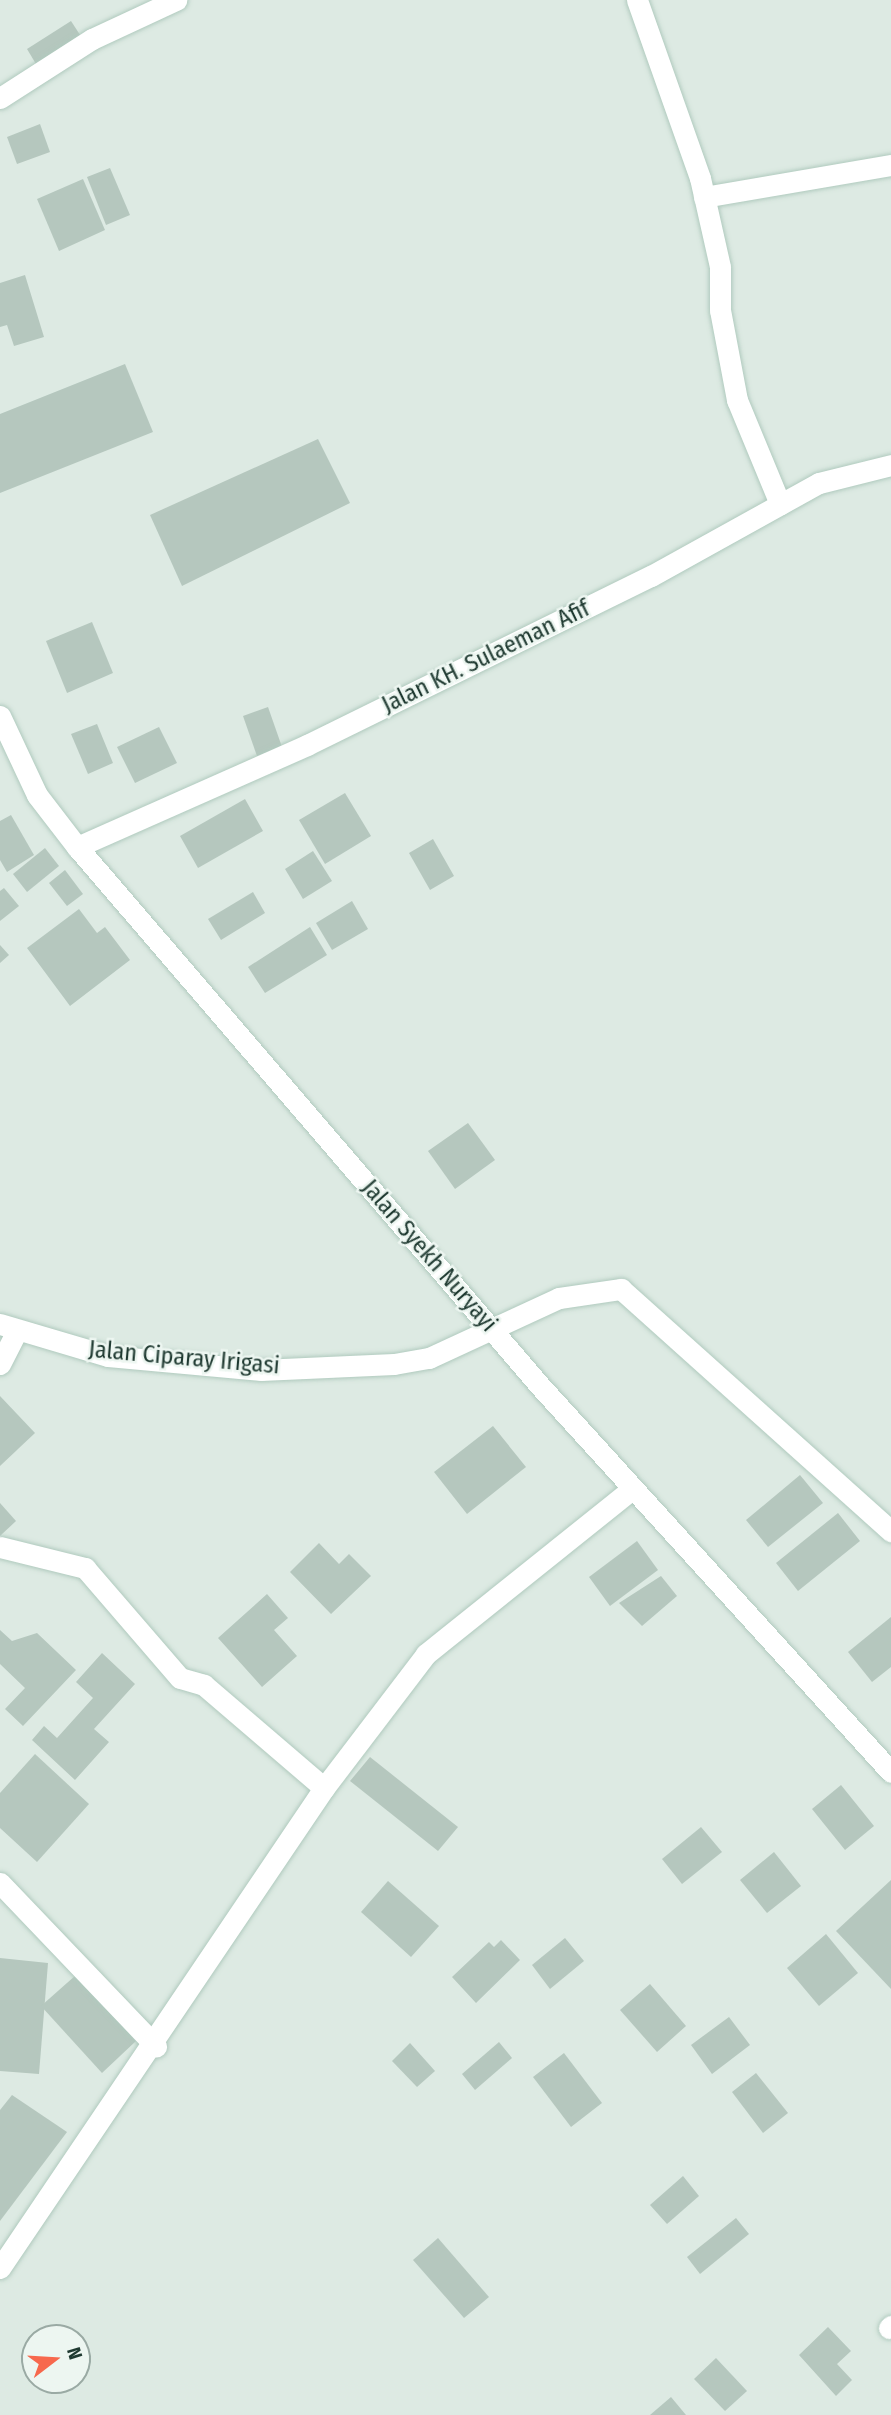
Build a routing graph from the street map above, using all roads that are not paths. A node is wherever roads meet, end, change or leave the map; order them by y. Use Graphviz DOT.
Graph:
graph roads {
  1 [pos="176,0"];
  2 [pos="637,0"];
  3 [pos="0,98"];
  4 [pos="891,165"];
  5 [pos="704,197"];
  6 [pos="891,465"];
  7 [pos="780,504"];
  8 [pos="0,716"];
  9 [pos="77,847"];
  10 [pos="8,1328"];
  11 [pos="496,1335"];
  12 [pos="4,1359"];
  13 [pos="633,1489"];
  14 [pos="891,1531"];
  15 [pos="0,1547"];
  16 [pos="891,1772"];
  17 [pos="324,1788"];
  18 [pos="0,1883"];
  19 [pos="156,2046"];
  20 [pos="0,2268"];
  1 -- 3 [label="street"];
  2 -- 5 [label="street"];
  4 -- 5 [label="street"];
  5 -- 7 [label="street"];
  6 -- 7 [label="street, Jalan KH. Sulaeman Afif"];
  7 -- 9 [label="street, Jalan KH. Sulaeman Afif"];
  8 -- 9 [label="street, Jalan Syekh Nuryayi"];
  9 -- 11 [label="street, Jalan Syekh Nuryayi"];
  10 -- 11 [label="street, Jalan Ciparay Irigasi"];
  10 -- 12 [label="street"];
  11 -- 13 [label="street, Jalan Syekh Nuryayi"];
  11 -- 14 [label="street, Jalan Ciparay Irigasi"];
  13 -- 16 [label="street, Jalan Syekh Nuryayi"];
  13 -- 17 [label="street"];
  15 -- 17 [label="street"];
  17 -- 19 [label="street"];
  18 -- 19 [label="street"];
  19 -- 20 [label="street"];
}
